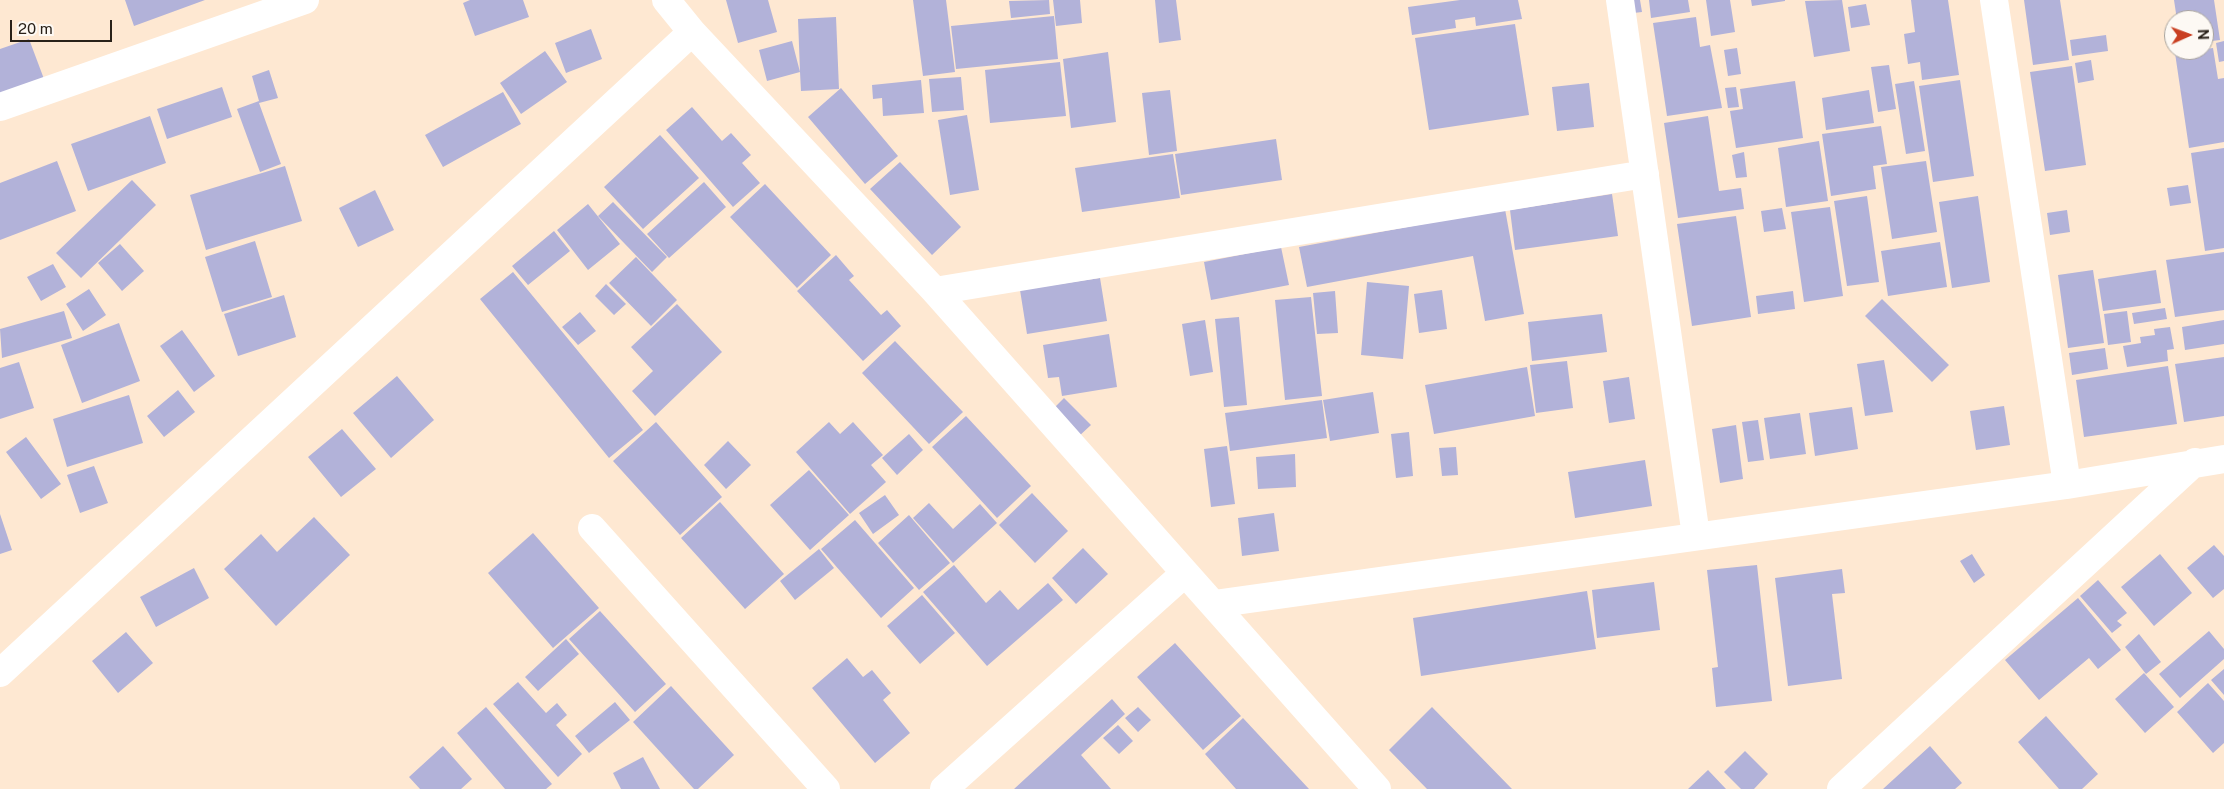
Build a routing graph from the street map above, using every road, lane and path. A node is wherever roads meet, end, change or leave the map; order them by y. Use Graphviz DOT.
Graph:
graph roads {
  1 [pos="304,0"];
  2 [pos="666,0"];
  3 [pos="1620,0"];
  4 [pos="1994,0"];
  5 [pos="692,32"];
  6 [pos="0,107"];
  7 [pos="1645,174"];
  8 [pos="935,290"];
  9 [pos="2224,459"];
  10 [pos="2195,462"];
  11 [pos="2067,485"];
  12 [pos="592,528"];
  13 [pos="1696,536"];
  14 [pos="1185,573"];
  15 [pos="1214,604"];
  16 [pos="0,673"];
  17 [pos="826,789"];
  18 [pos="944,789"];
  19 [pos="1377,789"];
  20 [pos="1841,789"];
  1 -- 6 [label="street"];
  2 -- 5 [label="street"];
  3 -- 7 [label="street"];
  4 -- 11 [label="street"];
  5 -- 8 [label="street"];
  5 -- 16 [label="street"];
  7 -- 8 [label="street"];
  7 -- 13 [label="street"];
  8 -- 14 [label="street"];
  9 -- 10 [label="street"];
  10 -- 11 [label="street"];
  10 -- 20 [label="street"];
  11 -- 13 [label="street"];
  12 -- 17 [label="street"];
  13 -- 15 [label="street"];
  14 -- 15 [label="street"];
  14 -- 18 [label="street"];
  15 -- 19 [label="street"];
}
